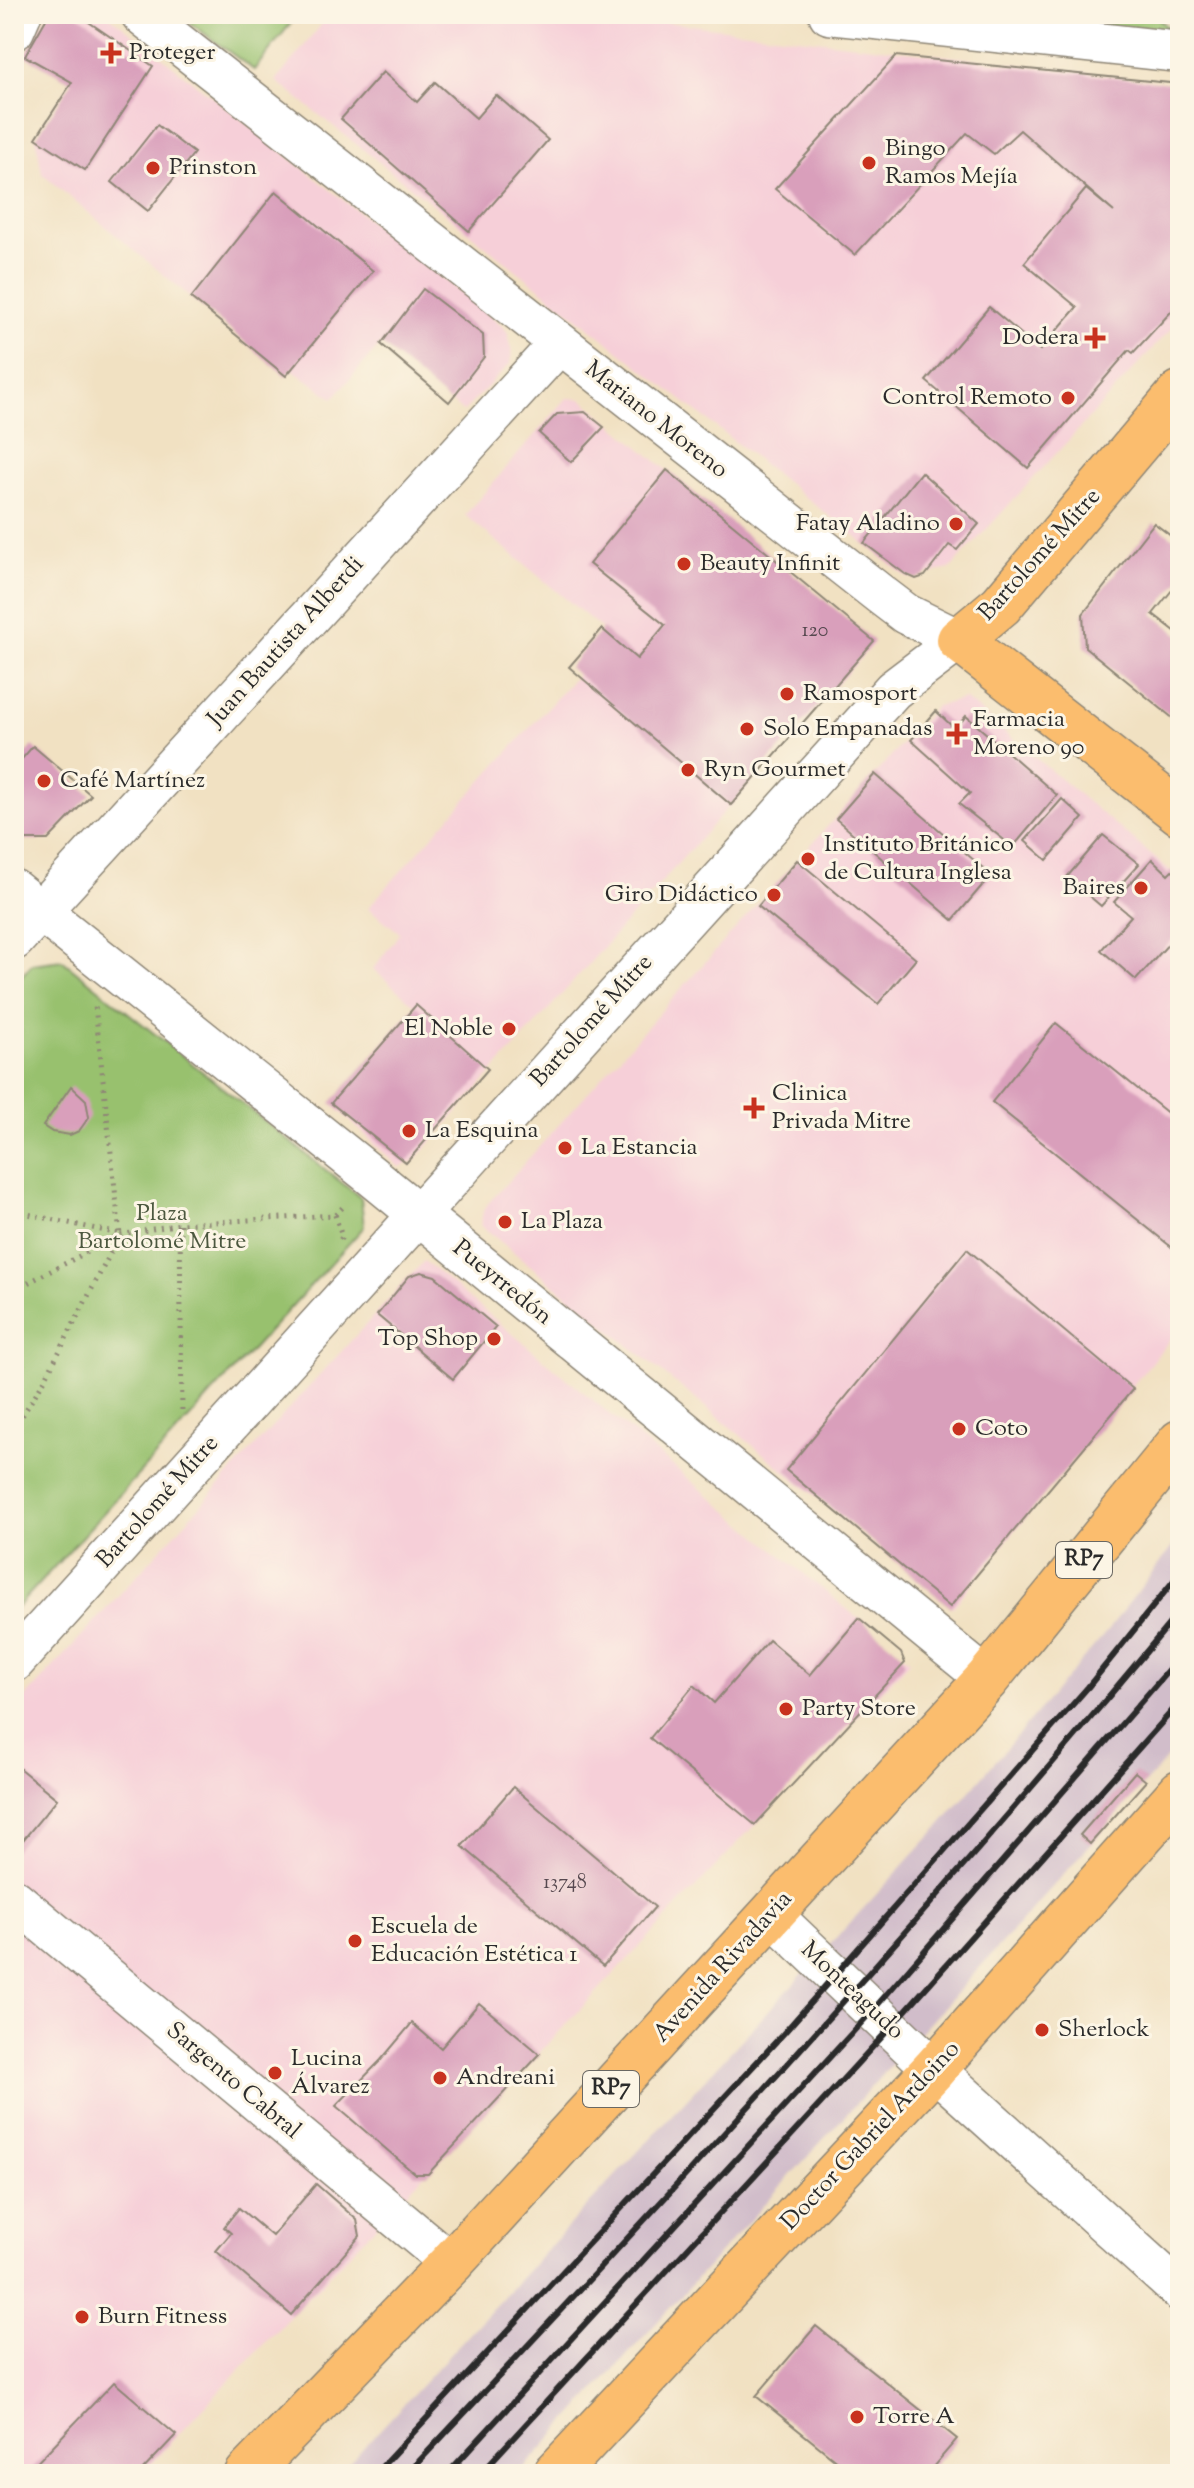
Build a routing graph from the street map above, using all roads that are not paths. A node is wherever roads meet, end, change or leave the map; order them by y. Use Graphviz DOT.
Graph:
graph roads {
  1 [pos="21,14"];
  2 [pos="141,14"];
  3 [pos="829,14"];
  4 [pos="918,19"];
  5 [pos="14,30"];
  6 [pos="1180,52"];
  7 [pos="559,344"];
  8 [pos="1180,393"];
  9 [pos="959,640"];
  10 [pos="1180,813"];
  11 [pos="23,914"];
  12 [pos="418,1213"];
  13 [pos="1180,1442"];
  14 [pos="14,1662"];
  15 [pos="987,1679"];
  16 [pos="1180,1792"];
  17 [pos="14,1899"];
  18 [pos="771,1914"];
  19 [pos="934,2069"];
  20 [pos="451,2263"];
  21 [pos="1180,2291"];
  22 [pos="247,2474"];
  23 [pos="555,2474"];
  1 -- 5 [label="street"];
  2 -- 7 [label="street, Mariano Moreno"];
  3 -- 4 [label="street"];
  4 -- 6 [label="street"];
  7 -- 9 [label="street, Mariano Moreno"];
  7 -- 11 [label="street, Juan Bautista Alberdi"];
  8 -- 9 [label="main road, Bartolomé Mitre"];
  9 -- 10 [label="main road, Mariano Moreno"];
  9 -- 12 [label="street, Bartolomé Mitre"];
  11 -- 12 [label="street, Pueyrredón"];
  12 -- 14 [label="street, Bartolomé Mitre"];
  12 -- 15 [label="street, Pueyrredón"];
  13 -- 15 [label="main road, Avenida Rivadavia / RP7"];
  15 -- 18 [label="main road, Avenida Rivadavia / RP7"];
  16 -- 19 [label="main road, Doctor Gabriel Ardoino"];
  17 -- 20 [label="street, Sargento Cabral"];
  18 -- 19 [label="street, Monteagudo"];
  18 -- 20 [label="main road, Avenida Rivadavia / RP7"];
  19 -- 21 [label="street, Monteagudo"];
  19 -- 23 [label="main road, Doctor Gabriel Ardoino"];
  20 -- 22 [label="main road, Avenida Rivadavia / RP7"];
}
